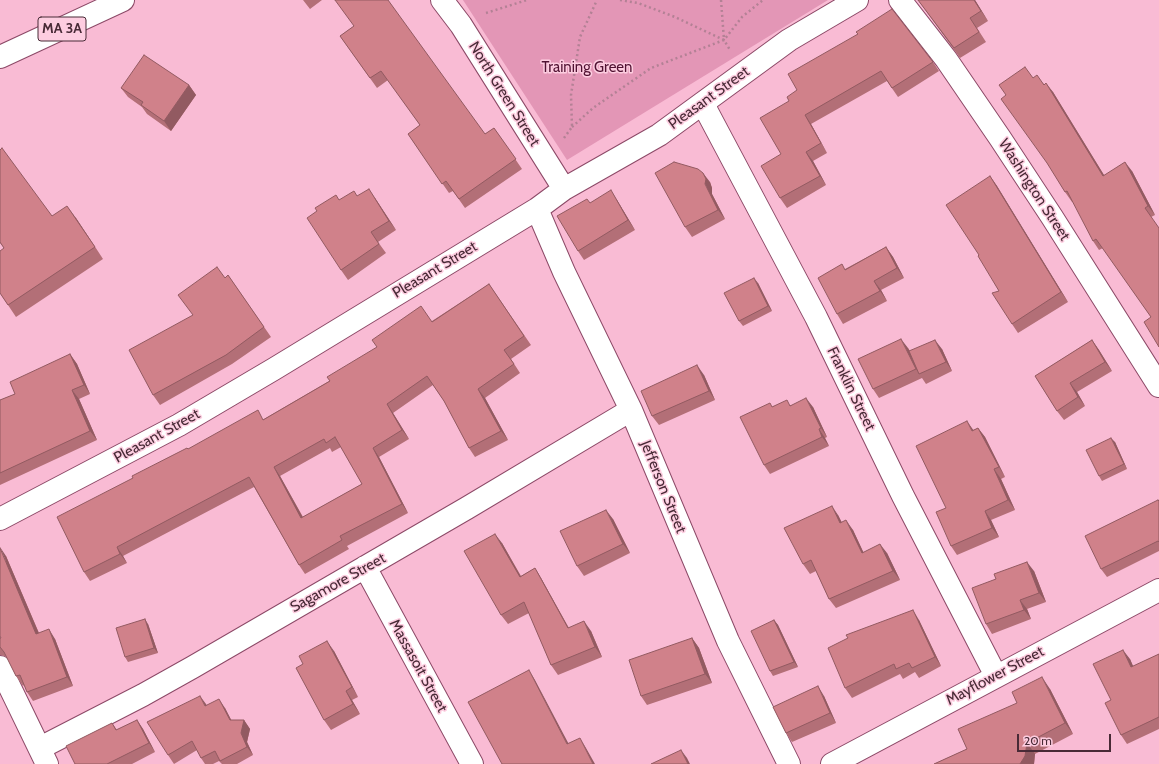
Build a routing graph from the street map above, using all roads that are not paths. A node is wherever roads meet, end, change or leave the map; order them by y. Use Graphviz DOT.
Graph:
graph roads {
  1 [pos="123,0"];
  2 [pos="442,0"];
  3 [pos="857,0"];
  4 [pos="900,0"];
  5 [pos="0,57"];
  6 [pos="703,104"];
  7 [pos="564,190"];
  8 [pos="537,209"];
  9 [pos="1159,386"];
  10 [pos="631,410"];
  11 [pos="0,519"];
  12 [pos="365,567"];
  13 [pos="1159,590"];
  14 [pos="0,667"];
  15 [pos="996,676"];
  16 [pos="44,756"];
  17 [pos="472,764"];
  18 [pos="789,764"];
  19 [pos="832,764"];
  1 -- 5 [label="street, MA 3A"];
  2 -- 7 [label="street, North Green Street"];
  3 -- 6 [label="street, Pleasant Street"];
  4 -- 9 [label="street, Washington Street"];
  6 -- 7 [label="street, Pleasant Street"];
  6 -- 15 [label="street, Franklin Street"];
  7 -- 8 [label="street, Pleasant Street"];
  8 -- 10 [label="street, Jefferson Street"];
  8 -- 11 [label="street, Pleasant Street"];
  10 -- 12 [label="street, Sagamore Street"];
  10 -- 18 [label="street, Jefferson Street"];
  12 -- 16 [label="street, Sagamore Street"];
  12 -- 17 [label="street, Massasoit Street"];
  13 -- 15 [label="street, Mayflower Street"];
  14 -- 16 [label="street"];
  15 -- 19 [label="street, Mayflower Street"];
}
